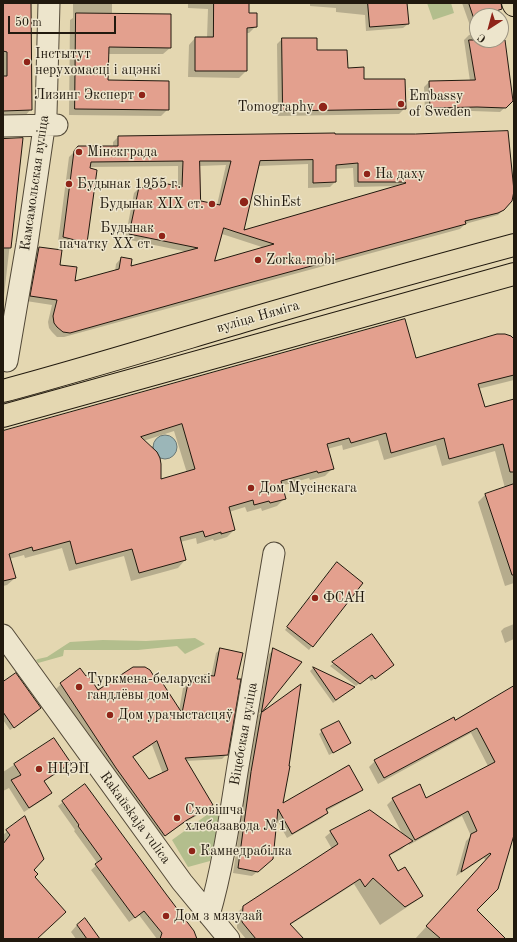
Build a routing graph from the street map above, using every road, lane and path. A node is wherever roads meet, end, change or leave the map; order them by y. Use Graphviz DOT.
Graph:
graph roads {
  1 [pos="49,3"];
  2 [pos="51,125"];
  3 [pos="3,126"];
  4 [pos="514,245"];
  5 [pos="514,274"];
  6 [pos="7,361"];
  7 [pos="3,391"];
  8 [pos="3,416"];
  9 [pos="274,553"];
  10 [pos="3,635"];
  11 [pos="208,915"];
  12 [pos="229,939"];
  1 -- 2 [label="street, Камсамольская вуліца"];
  2 -- 3 [label="street"];
  2 -- 6 [label="street, Камсамольская вуліца"];
  4 -- 7 [label="main road, вуліца Няміга"];
  5 -- 8 [label="main road, вуліца Няміга"];
  9 -- 11 [label="street, Віцебская вуліца"];
  10 -- 11 [label="street, Rakaŭskaja vulica"];
  11 -- 12 [label="street, Rakaŭskaja vulica"];
}
